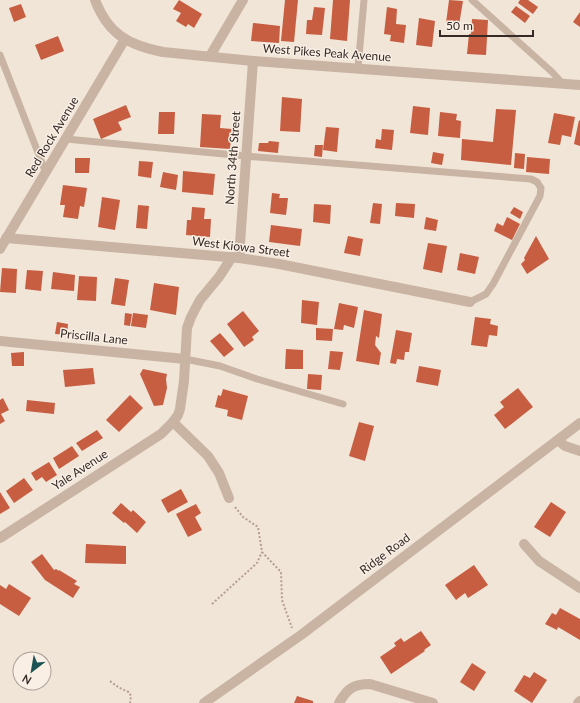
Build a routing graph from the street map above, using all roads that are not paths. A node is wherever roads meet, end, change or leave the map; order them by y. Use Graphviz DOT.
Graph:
graph roads {
  1 [pos="95,0"];
  2 [pos="243,0"];
  3 [pos="364,0"];
  4 [pos="472,0"];
  5 [pos="125,39"];
  6 [pos="0,55"];
  7 [pos="210,56"];
  8 [pos="253,61"];
  9 [pos="358,68"];
  10 [pos="563,84"];
  11 [pos="580,85"];
  12 [pos="66,139"];
  13 [pos="246,156"];
  14 [pos="46,173"];
  15 [pos="6,238"];
  16 [pos="0,248"];
  17 [pos="235,258"];
  18 [pos="470,302"];
  19 [pos="0,341"];
  20 [pos="185,359"];
  21 [pos="343,404"];
  22 [pos="173,422"];
  23 [pos="580,423"];
  24 [pos="558,440"];
  25 [pos="580,451"];
  26 [pos="228,498"];
  27 [pos="0,538"];
  28 [pos="524,544"];
  29 [pos="580,588"];
  30 [pos="204,703"];
  31 [pos="339,703"];
  32 [pos="433,703"];
  1 -- 5 [label="street, West Pikes Peak Avenue"];
  2 -- 7 [label="street"];
  3 -- 9 [label="lane"];
  4 -- 10 [label="lane"];
  5 -- 7 [label="street, West Pikes Peak Avenue"];
  5 -- 12 [label="street, Red Rock Avenue"];
  6 -- 14 [label="lane"];
  7 -- 8 [label="street, West Pikes Peak Avenue"];
  8 -- 9 [label="street, West Pikes Peak Avenue"];
  8 -- 13 [label="street, North 34th Street"];
  9 -- 10 [label="street, West Pikes Peak Avenue"];
  10 -- 11 [label="street, West Pikes Peak Avenue"];
  12 -- 13 [label="lane"];
  12 -- 14 [label="street, Red Rock Avenue"];
  13 -- 17 [label="street, North 34th Street"];
  13 -- 18 [label="lane"];
  14 -- 15 [label="street, Red Rock Avenue"];
  15 -- 16 [label="street, Red Rock Avenue"];
  15 -- 17 [label="street, West Kiowa Street"];
  17 -- 18 [label="street, West Kiowa Street"];
  17 -- 20 [label="street, North 34th Street"];
  19 -- 20 [label="street, Priscilla Lane"];
  20 -- 21 [label="lane"];
  20 -- 22 [label="street, North 34th Street"];
  22 -- 26 [label="street"];
  22 -- 27 [label="street, Yale Avenue"];
  23 -- 24 [label="street, Ridge Road"];
  24 -- 25 [label="street"];
  24 -- 30 [label="street, Ridge Road"];
  28 -- 29 [label="street"];
  31 -- 32 [label="street"];
}
